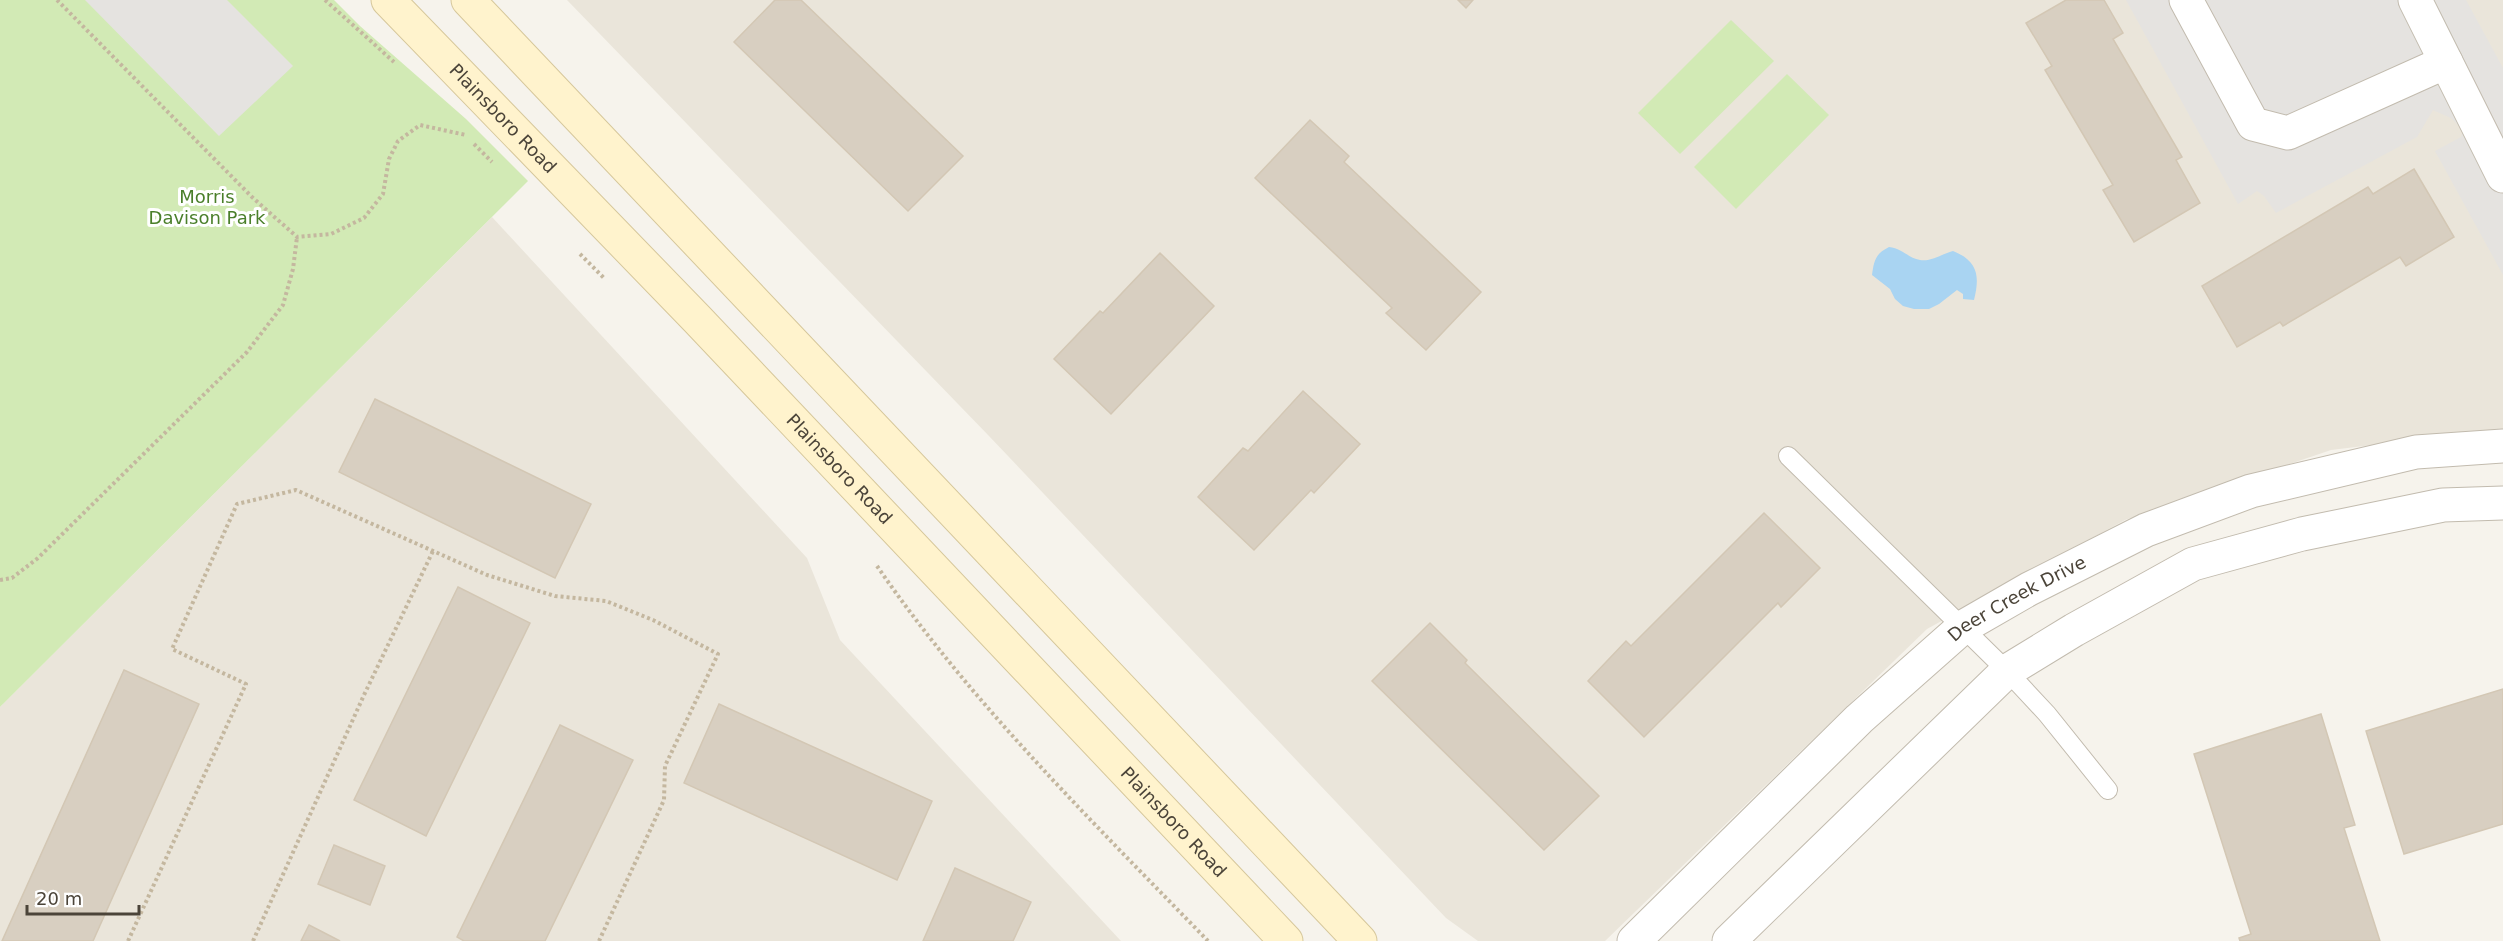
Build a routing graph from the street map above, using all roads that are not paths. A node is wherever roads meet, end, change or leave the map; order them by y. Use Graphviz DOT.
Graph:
graph roads {
  1 [pos="388,0"];
  2 [pos="468,0"];
  3 [pos="2186,0"];
  4 [pos="2415,0"];
  5 [pos="2446,62"];
  6 [pos="2503,176"];
  7 [pos="2503,446"];
  8 [pos="1788,456"];
  9 [pos="2503,503"];
  10 [pos="1963,627"];
  11 [pos="2007,671"];
  12 [pos="2108,790"];
  13 [pos="1286,941"];
  14 [pos="1360,941"];
  15 [pos="1634,941"];
  16 [pos="1729,941"];
  1 -- 13 [label="street, Plainsboro Road"];
  2 -- 14 [label="street"];
  3 -- 5 [label="street"];
  4 -- 5 [label="street"];
  5 -- 6 [label="street"];
  7 -- 10 [label="street, Deer Creek Drive"];
  8 -- 10 [label="lane"];
  9 -- 11 [label="street"];
  10 -- 11 [label="lane"];
  10 -- 15 [label="street, Deer Creek Drive"];
  11 -- 12 [label="lane"];
  11 -- 16 [label="street"];
}
